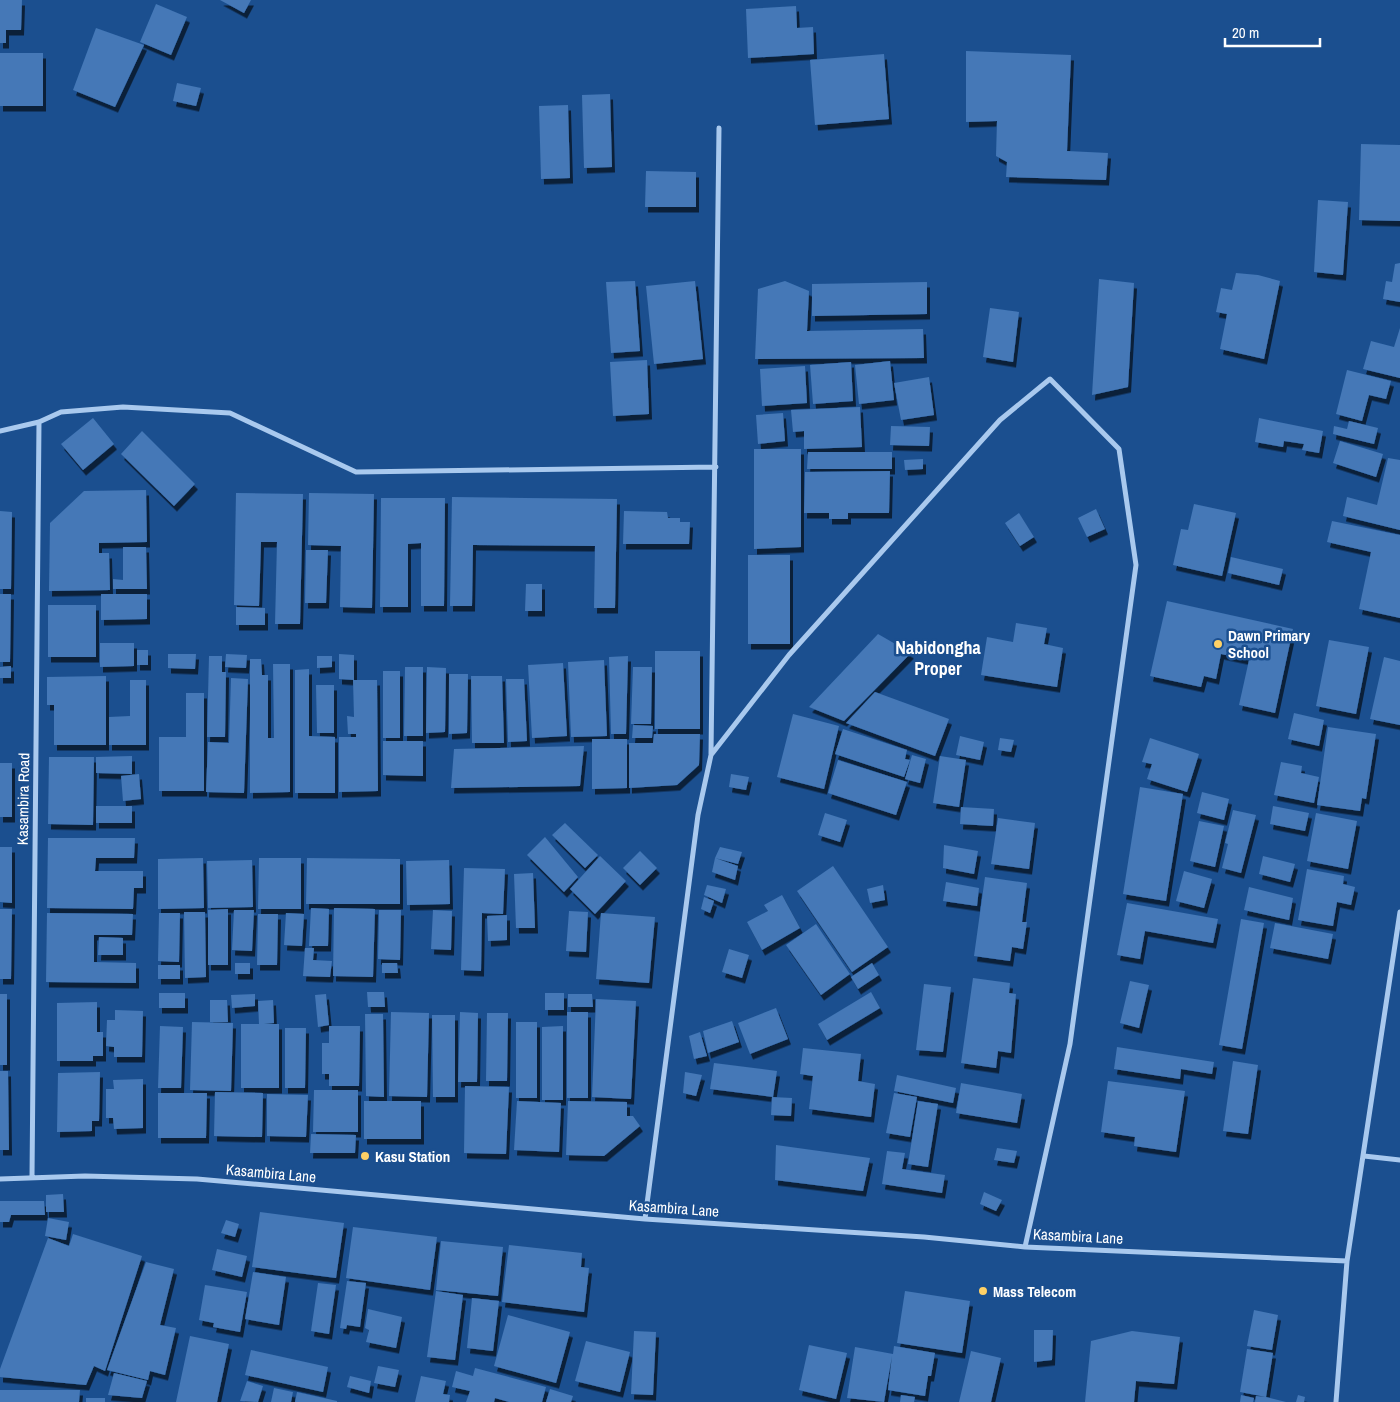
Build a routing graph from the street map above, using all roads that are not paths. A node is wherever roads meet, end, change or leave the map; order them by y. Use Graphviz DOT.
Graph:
graph roads {
  1 [pos="719,128"];
  2 [pos="39,422"];
  3 [pos="0,431"];
  4 [pos="716,467"];
  5 [pos="711,755"];
  6 [pos="1400,912"];
  7 [pos="1364,1156"];
  8 [pos="1400,1160"];
  9 [pos="32,1177"];
  10 [pos="0,1179"];
  11 [pos="645,1219"];
  12 [pos="1025,1247"];
  13 [pos="1347,1261"];
  14 [pos="1336,1402"];
  1 -- 4 [label="street"];
  2 -- 3 [label="street"];
  2 -- 4 [label="street"];
  2 -- 9 [label="street, Kasambira Road"];
  4 -- 5 [label="street"];
  5 -- 11 [label="street"];
  5 -- 12 [label="street"];
  6 -- 7 [label="street"];
  7 -- 8 [label="street"];
  7 -- 13 [label="street"];
  9 -- 10 [label="street, Kasambira Lane"];
  9 -- 11 [label="street, Kasambira Lane"];
  11 -- 12 [label="street, Kasambira Lane"];
  12 -- 13 [label="street, Kasambira Lane"];
  13 -- 14 [label="street"];
}
